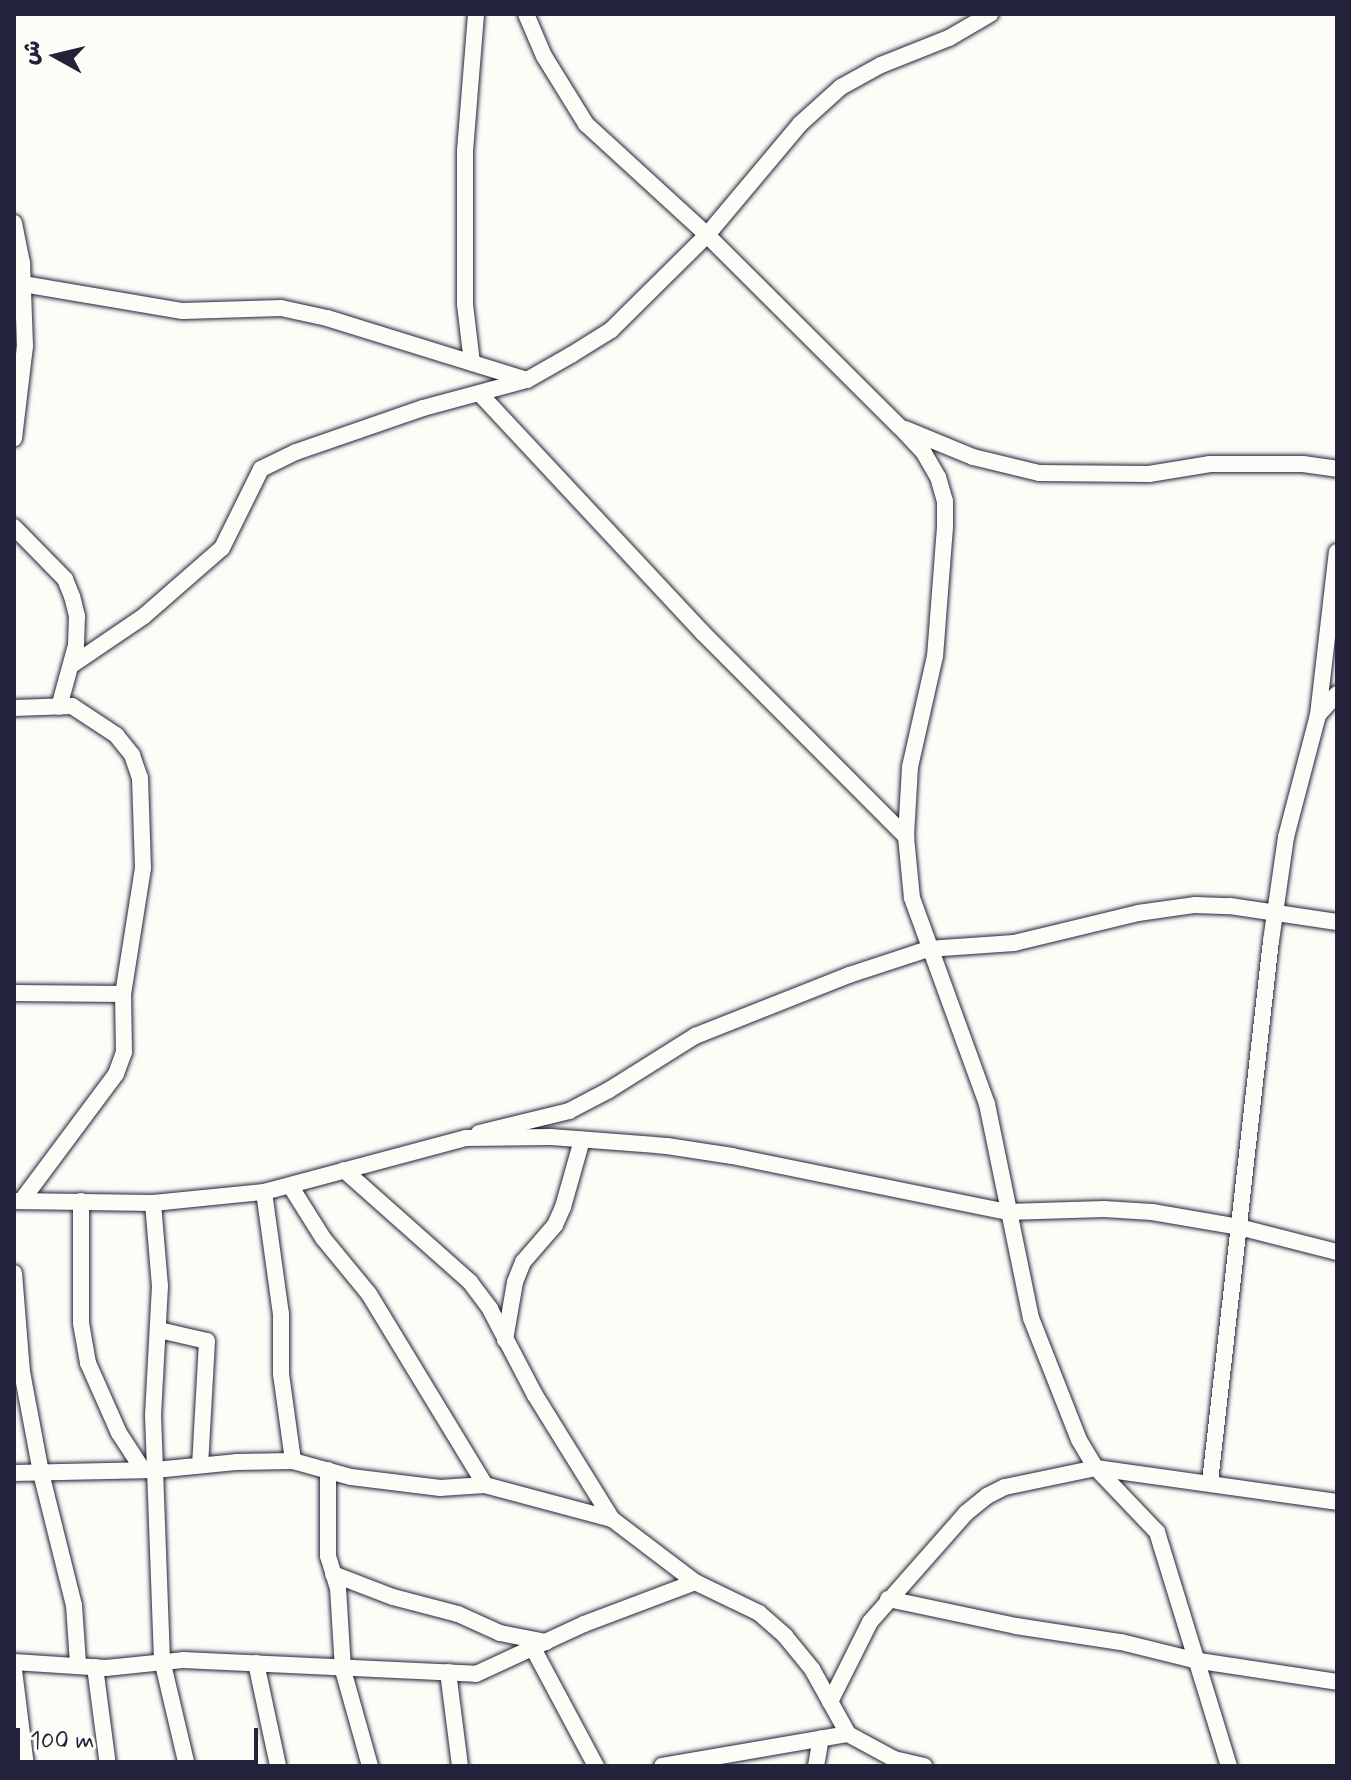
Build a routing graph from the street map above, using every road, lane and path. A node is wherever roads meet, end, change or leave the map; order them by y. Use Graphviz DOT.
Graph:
graph roads {
  1 [pos="476,14"];
  2 [pos="526,14"];
  3 [pos="990,14"];
  4 [pos="14,223"];
  5 [pos="707,235"];
  6 [pos="23,284"];
  7 [pos="472,363"];
  8 [pos="527,380"];
  9 [pos="481,395"];
  10 [pos="900,427"];
  11 [pos="14,438"];
  12 [pos="1337,469"];
  13 [pos="14,527"];
  14 [pos="1337,552"];
  15 [pos="72,665"];
  16 [pos="1337,694"];
  17 [pos="59,707"];
  18 [pos="14,708"];
  19 [pos="1318,715"];
  20 [pos="906,837"];
  21 [pos="1275,913"];
  22 [pos="1337,922"];
  23 [pos="928,949"];
  24 [pos="14,993"];
  25 [pos="123,994"];
  26 [pos="466,1138"];
  27 [pos="582,1140"];
  28 [pos="344,1170"];
  29 [pos="291,1187"];
  30 [pos="264,1192"];
  31 [pos="18,1200"];
  32 [pos="81,1201"];
  33 [pos="153,1203"];
  34 [pos="1007,1212"];
  35 [pos="1239,1227"];
  36 [pos="1337,1252"];
  37 [pos="14,1273"];
  38 [pos="159,1330"];
  39 [pos="505,1340"];
  40 [pos="293,1461"];
  41 [pos="200,1465"];
  42 [pos="1096,1468"];
  43 [pos="149,1470"];
  44 [pos="328,1470"];
  45 [pos="14,1473"];
  46 [pos="41,1473"];
  47 [pos="1210,1482"];
  48 [pos="485,1485"];
  49 [pos="1337,1502"];
  50 [pos="612,1519"];
  51 [pos="333,1574"];
  52 [pos="695,1582"];
  53 [pos="888,1599"];
  54 [pos="540,1646"];
  55 [pos="162,1660"];
  56 [pos="1194,1660"];
  57 [pos="14,1662"];
  58 [pos="256,1663"];
  59 [pos="78,1664"];
  60 [pos="95,1667"];
  61 [pos="14,1670"];
  62 [pos="343,1670"];
  63 [pos="448,1672"];
  64 [pos="1337,1682"];
  65 [pos="830,1702"];
  66 [pos="848,1734"];
  67 [pos="821,1738"];
  68 [pos="26,1766"];
  69 [pos="108,1766"];
  70 [pos="187,1766"];
  71 [pos="278,1766"];
  72 [pos="370,1766"];
  73 [pos="460,1766"];
  74 [pos="596,1766"];
  75 [pos="662,1766"];
  76 [pos="816,1766"];
  77 [pos="924,1766"];
  78 [pos="1229,1766"];
  1 -- 7 [label="street"];
  2 -- 5 [label="street"];
  3 -- 5 [label="street"];
  4 -- 6 [label="street"];
  5 -- 8 [label="street"];
  5 -- 10 [label="street"];
  6 -- 7 [label="street"];
  6 -- 11 [label="street"];
  7 -- 8 [label="street"];
  8 -- 9 [label="street"];
  9 -- 15 [label="street"];
  9 -- 20 [label="street"];
  10 -- 12 [label="street"];
  10 -- 20 [label="street"];
  13 -- 15 [label="street"];
  14 -- 19 [label="street"];
  15 -- 17 [label="street"];
  16 -- 19 [label="street"];
  17 -- 18 [label="street"];
  17 -- 25 [label="street"];
  19 -- 21 [label="street"];
  20 -- 23 [label="street"];
  21 -- 22 [label="street"];
  21 -- 23 [label="street"];
  21 -- 35 [label="street"];
  23 -- 26 [label="street"];
  23 -- 34 [label="street"];
  24 -- 25 [label="street"];
  25 -- 31 [label="street"];
  26 -- 27 [label="street"];
  26 -- 28 [label="street"];
  27 -- 34 [label="street"];
  27 -- 39 [label="street"];
  28 -- 29 [label="street"];
  28 -- 39 [label="street"];
  29 -- 30 [label="street"];
  29 -- 48 [label="street"];
  30 -- 33 [label="street"];
  30 -- 40 [label="street"];
  31 -- 32 [label="street"];
  32 -- 33 [label="street"];
  32 -- 43 [label="street"];
  33 -- 38 [label="street"];
  34 -- 35 [label="street"];
  34 -- 42 [label="street"];
  35 -- 36 [label="street"];
  35 -- 47 [label="street"];
  37 -- 46 [label="street"];
  38 -- 41 [label="street"];
  38 -- 43 [label="street"];
  39 -- 50 [label="street"];
  40 -- 41 [label="street"];
  40 -- 44 [label="street"];
  41 -- 43 [label="street"];
  42 -- 47 [label="street"];
  42 -- 53 [label="street"];
  42 -- 56 [label="street"];
  43 -- 46 [label="street"];
  43 -- 55 [label="street"];
  44 -- 48 [label="street"];
  44 -- 51 [label="street"];
  45 -- 46 [label="street"];
  46 -- 59 [label="street"];
  47 -- 49 [label="street"];
  48 -- 50 [label="street"];
  50 -- 52 [label="street"];
  51 -- 54 [label="street"];
  51 -- 62 [label="street"];
  52 -- 54 [label="street"];
  52 -- 65 [label="street"];
  53 -- 56 [label="street"];
  53 -- 65 [label="street"];
  54 -- 63 [label="street"];
  54 -- 74 [label="street"];
  55 -- 58 [label="street"];
  55 -- 60 [label="street"];
  55 -- 70 [label="street"];
  56 -- 64 [label="street"];
  56 -- 78 [label="street"];
  57 -- 59 [label="street"];
  58 -- 62 [label="street"];
  58 -- 71 [label="street"];
  59 -- 60 [label="street"];
  60 -- 69 [label="street"];
  61 -- 68 [label="street"];
  62 -- 63 [label="street"];
  62 -- 72 [label="street"];
  63 -- 73 [label="street"];
  65 -- 66 [label="street"];
  66 -- 67 [label="street"];
  66 -- 77 [label="street"];
  67 -- 75 [label="street"];
  67 -- 76 [label="street"];
}
